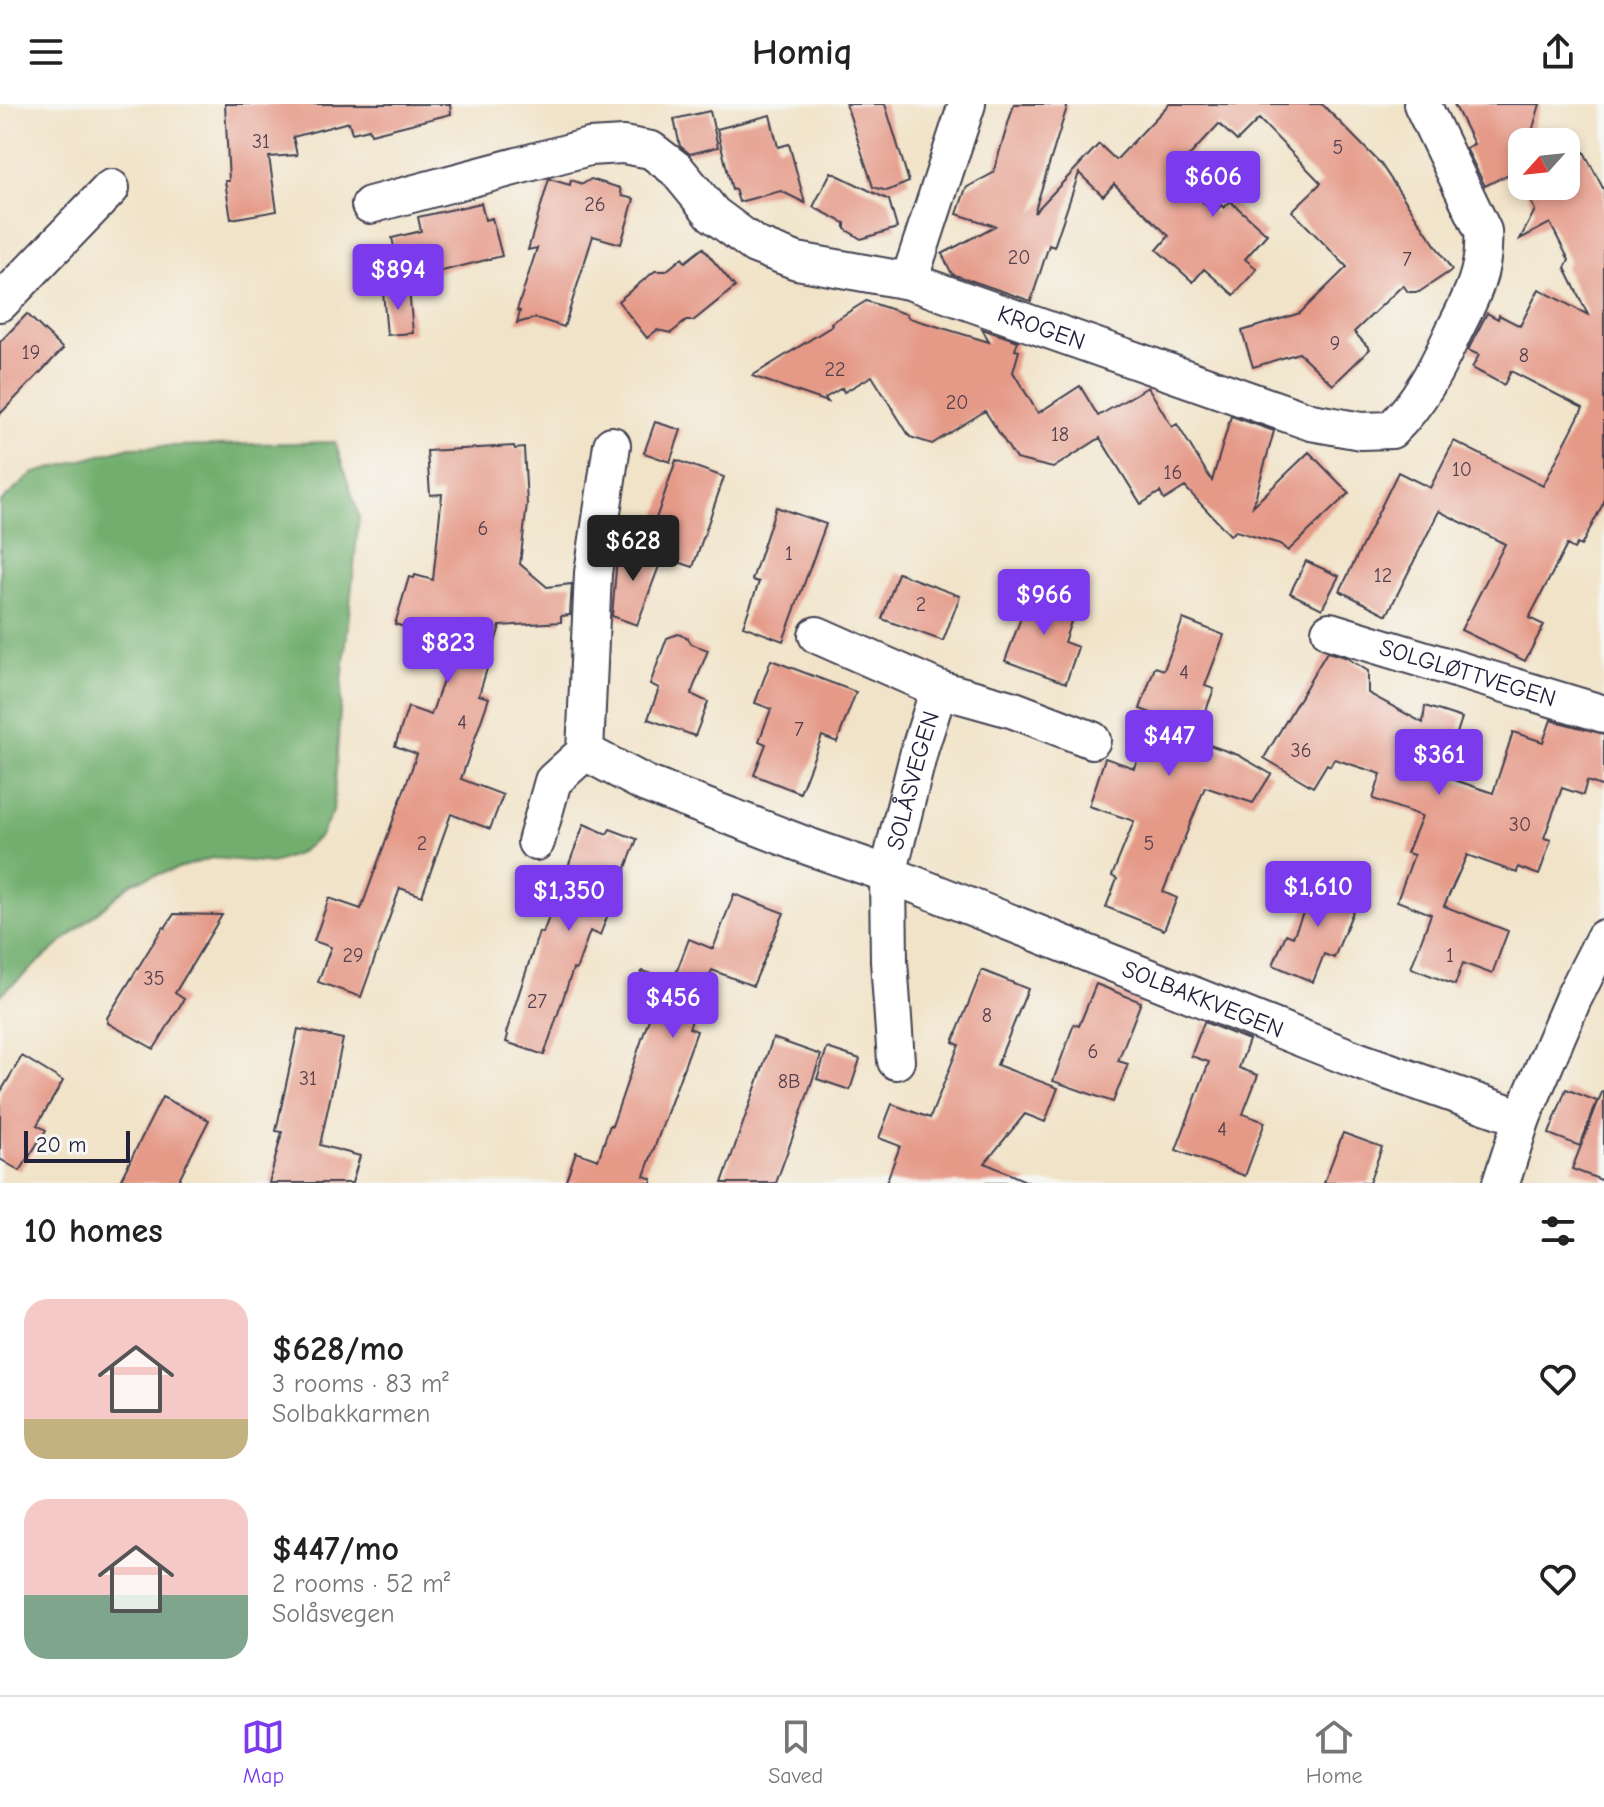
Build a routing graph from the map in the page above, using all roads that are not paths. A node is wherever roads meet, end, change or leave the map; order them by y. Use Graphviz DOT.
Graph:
graph roads {
  1 [pos="967,104"];
  2 [pos="1422,104"];
  3 [pos="111,188"];
  4 [pos="370,205"];
  5 [pos="909,281"];
  6 [pos="0,303"];
  7 [pos="612,445"];
  8 [pos="1330,631"];
  9 [pos="817,635"];
  10 [pos="939,689"];
  11 [pos="1604,714"];
  12 [pos="1092,740"];
  13 [pos="585,752"];
  14 [pos="536,842"];
  15 [pos="888,874"];
  16 [pos="1604,938"];
  17 [pos="896,1061"];
  18 [pos="1522,1118"];
  19 [pos="1501,1183"];
  1 -- 5 [label="street"];
  2 -- 5 [label="street, KROGEN"];
  3 -- 6 [label="street"];
  4 -- 5 [label="street, KROGEN"];
  7 -- 13 [label="street"];
  8 -- 11 [label="street, SOLGLØTTVEGEN"];
  9 -- 10 [label="street, SOLÅSVEGEN"];
  10 -- 12 [label="street, SOLÅSVEGEN"];
  10 -- 15 [label="street, SOLÅSVEGEN"];
  13 -- 14 [label="street"];
  13 -- 15 [label="street, SOLBAKKVEGEN"];
  15 -- 17 [label="street"];
  15 -- 18 [label="street, SOLBAKKVEGEN"];
  16 -- 18 [label="street"];
  18 -- 19 [label="street"];
}
